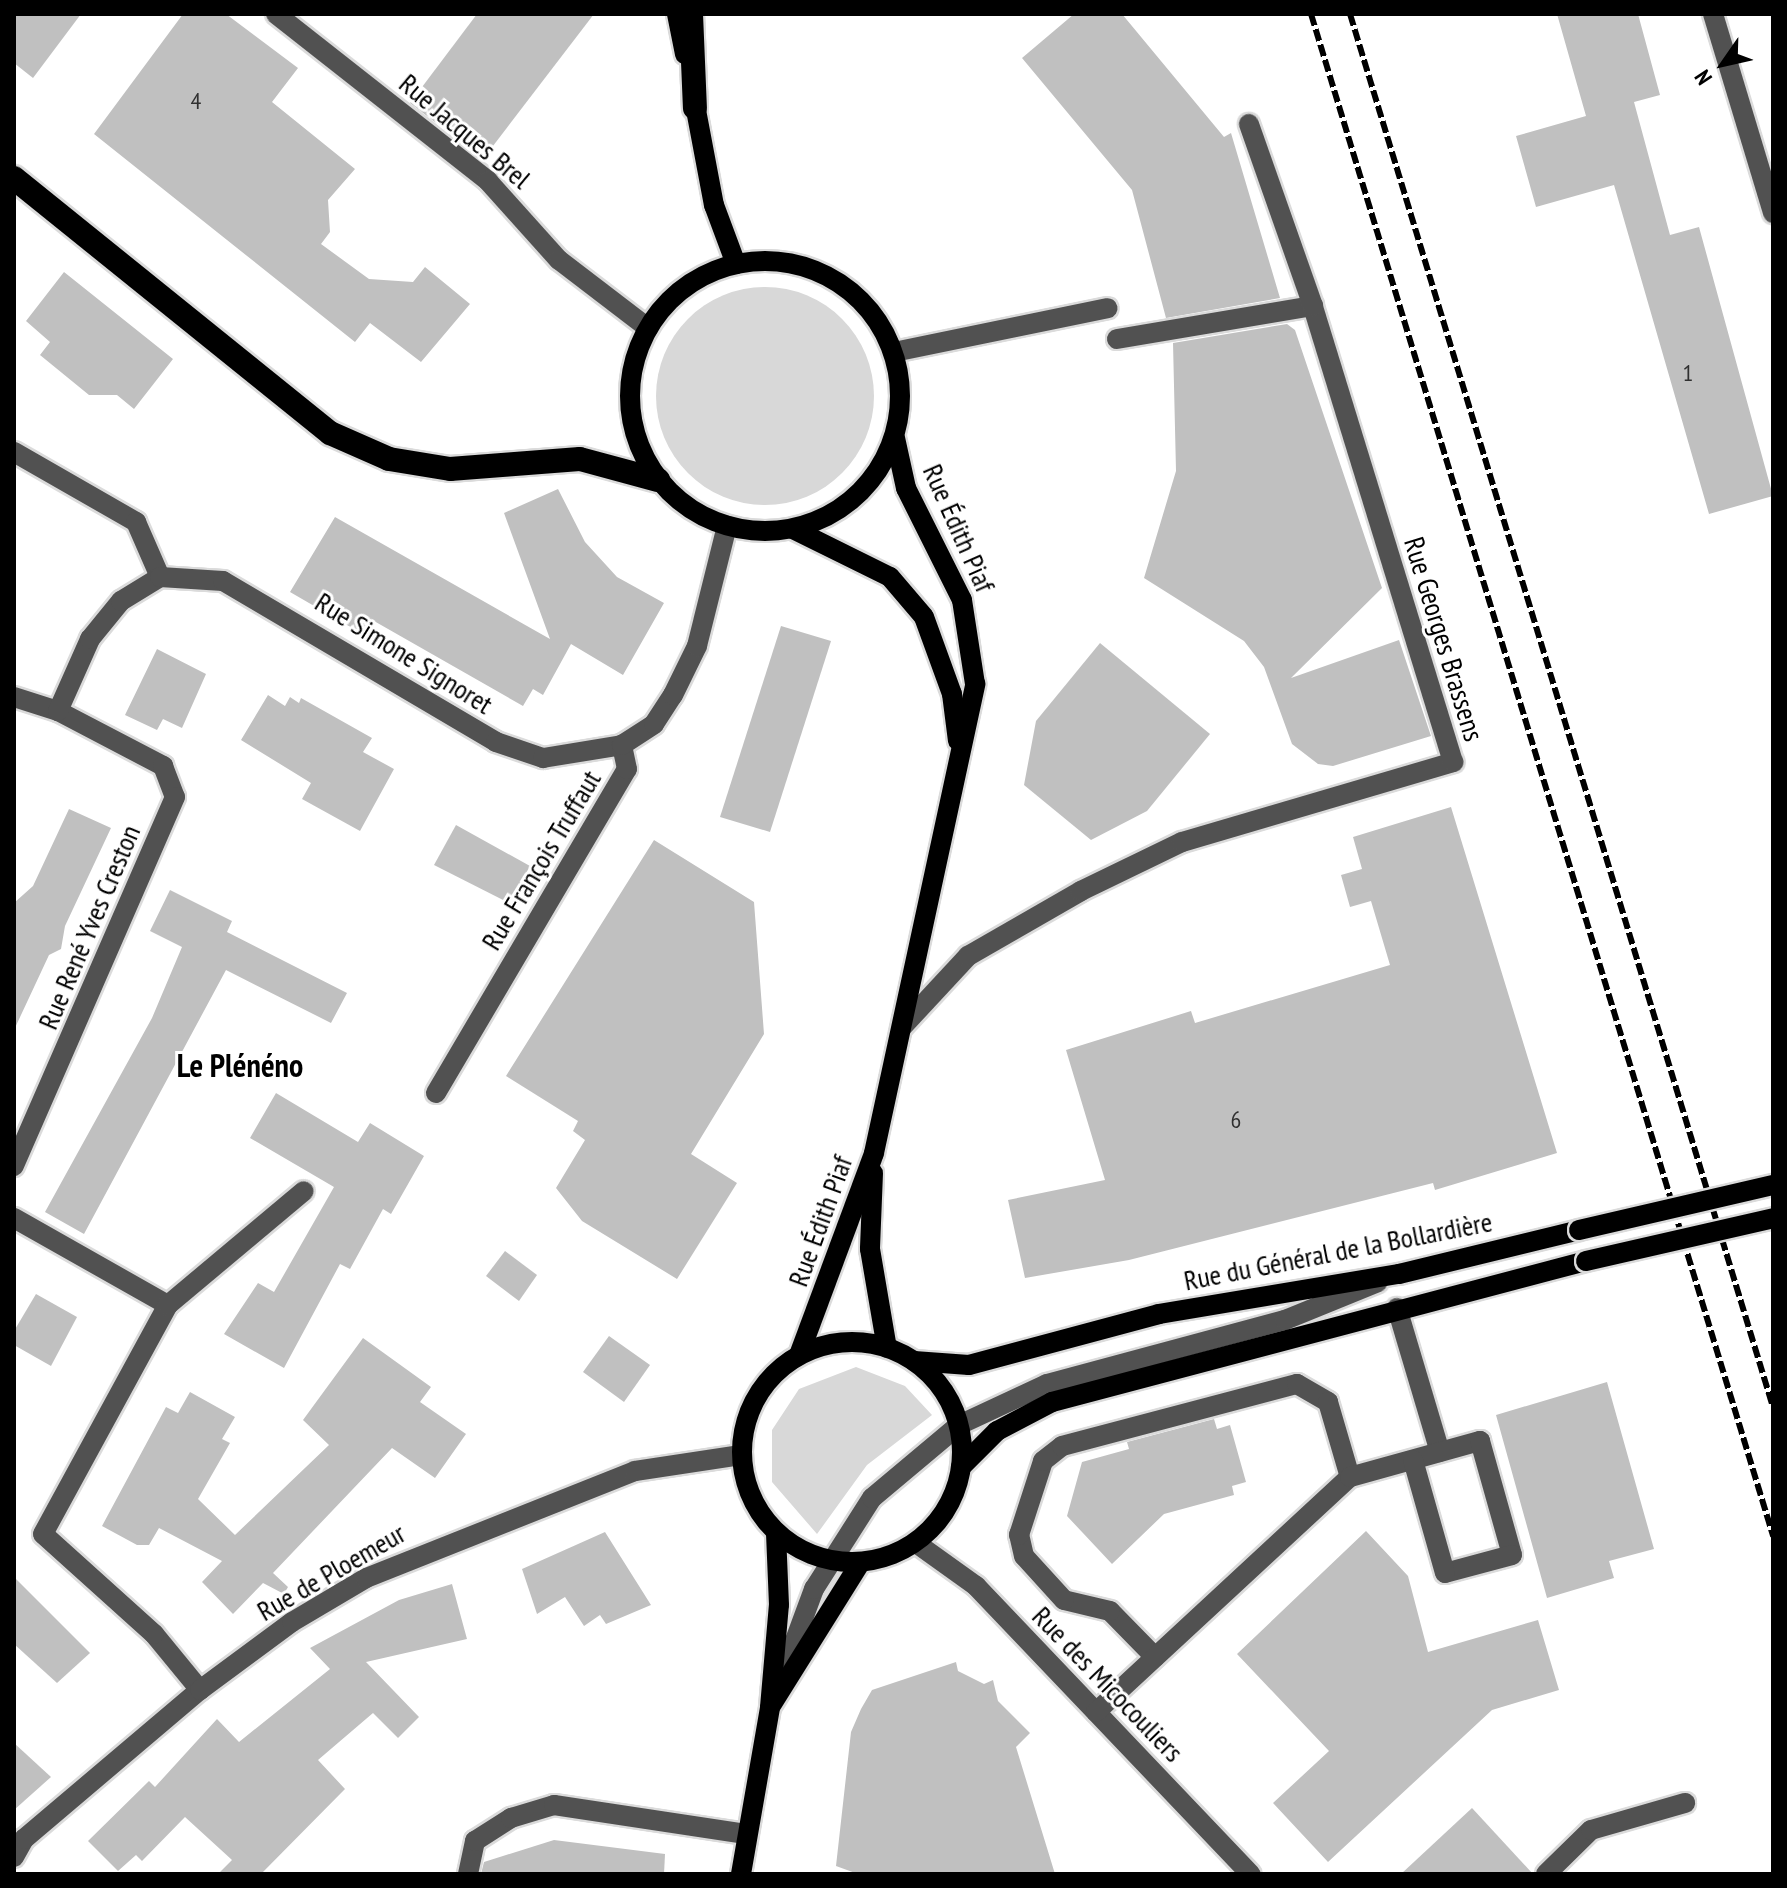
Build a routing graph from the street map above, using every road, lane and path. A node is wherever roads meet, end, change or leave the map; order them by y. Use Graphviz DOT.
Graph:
graph roads {
  1 [pos="276,14"];
  2 [pos="677,14"];
  3 [pos="691,14"];
  4 [pos="1713,14"];
  5 [pos="695,108"];
  6 [pos="1249,124"];
  7 [pos="19,181"];
  8 [pos="1773,213"];
  9 [pos="736,264"];
  10 [pos="1313,306"];
  11 [pos="1108,308"];
  12 [pos="648,328"];
  13 [pos="1117,339"];
  14 [pos="894,352"];
  15 [pos="895,438"];
  16 [pos="14,452"];
  17 [pos="658,480"];
  18 [pos="727,526"];
  19 [pos="793,529"];
  20 [pos="160,577"];
  21 [pos="14,697"];
  22 [pos="58,711"];
  23 [pos="622,745"];
  24 [pos="961,761"];
  25 [pos="903,1026"];
  26 [pos="436,1093"];
  27 [pos="874,1153"];
  28 [pos="14,1166"];
  29 [pos="1773,1185"];
  30 [pos="304,1191"];
  31 [pos="14,1218"];
  32 [pos="1773,1218"];
  33 [pos="1399,1274"];
  34 [pos="168,1305"];
  35 [pos="1397,1308"];
  36 [pos="887,1348"];
  37 [pos="799,1355"];
  38 [pos="914,1361"];
  39 [pos="1052,1402"];
  40 [pos="1009,1403"];
  41 [pos="959,1425"];
  42 [pos="1440,1452"];
  43 [pos="741,1455"];
  44 [pos="1413,1460"];
  45 [pos="961,1467"];
  46 [pos="1350,1477"];
  47 [pos="776,1533"];
  48 [pos="916,1543"];
  49 [pos="829,1561"];
  50 [pos="860,1563"];
  51 [pos="1155,1657"];
  52 [pos="200,1690"];
  53 [pos="770,1707"];
  54 [pos="1096,1712"];
  55 [pos="1685,1803"];
  56 [pos="746,1834"];
  57 [pos="14,1857"];
  58 [pos="468,1874"];
  59 [pos="741,1874"];
  60 [pos="1250,1874"];
  61 [pos="1546,1874"];
  1 -- 12 [label="street, Rue Jacques Brel"];
  2 -- 5 [label="main road"];
  3 -- 5 [label="highway"];
  4 -- 8 [label="street"];
  5 -- 9 [label="main road"];
  6 -- 10 [label="street, Rue Georges Brassens"];
  7 -- 17 [label="highway"];
  9 -- 12 [label="main road"];
  9 -- 14 [label="main road"];
  10 -- 13 [label="street"];
  10 -- 25 [label="street, Rue Georges Brassens"];
  11 -- 14 [label="street"];
  12 -- 17 [label="main road"];
  14 -- 15 [label="main road"];
  15 -- 19 [label="main road"];
  15 -- 24 [label="main road, Rue Édith Piaf"];
  16 -- 20 [label="street"];
  17 -- 18 [label="main road"];
  18 -- 19 [label="main road"];
  18 -- 23 [label="street, Rue François Truffaut"];
  19 -- 24 [label="main road"];
  20 -- 22 [label="street"];
  20 -- 23 [label="street, Rue Simone Signoret"];
  21 -- 22 [label="street"];
  22 -- 28 [label="street, Rue René Yves Creston"];
  23 -- 26 [label="street, Rue François Truffaut"];
  24 -- 25 [label="main road, Rue Édith Piaf"];
  25 -- 27 [label="main road, Rue Édith Piaf"];
  27 -- 36 [label="main road, Rue Édith Piaf"];
  27 -- 37 [label="main road, Rue Édith Piaf"];
  29 -- 33 [label="main road, Rue du Général de la Bollardière, bridge"];
  30 -- 34 [label="street"];
  31 -- 34 [label="street"];
  32 -- 35 [label="main road, bridge"];
  33 -- 38 [label="main road, Rue du Général de la Bollardière"];
  33 -- 40 [label="street"];
  34 -- 52 [label="street"];
  35 -- 39 [label="main road"];
  35 -- 42 [label="street"];
  36 -- 37 [label="main road"];
  36 -- 38 [label="main road"];
  37 -- 43 [label="main road"];
  38 -- 41 [label="main road"];
  39 -- 40 [label="street"];
  39 -- 45 [label="main road"];
  40 -- 41 [label="street"];
  41 -- 45 [label="main road"];
  41 -- 49 [label="street"];
  42 -- 44 [label="street"];
  42 -- 44 [label="street"];
  43 -- 47 [label="main road"];
  43 -- 52 [label="street, Rue de Ploemeur"];
  44 -- 46 [label="street"];
  45 -- 48 [label="main road"];
  46 -- 51 [label="street"];
  46 -- 51 [label="street"];
  47 -- 49 [label="main road"];
  47 -- 53 [label="main road"];
  48 -- 50 [label="main road"];
  48 -- 54 [label="street, Rue des Micocouliers"];
  49 -- 50 [label="main road"];
  49 -- 53 [label="street"];
  50 -- 53 [label="main road"];
  51 -- 54 [label="street"];
  52 -- 57 [label="street, Rue de Ploemeur"];
  53 -- 56 [label="main road"];
  54 -- 60 [label="street, Rue des Micocouliers"];
  55 -- 61 [label="street"];
  56 -- 58 [label="street"];
  56 -- 59 [label="main road"];
}
